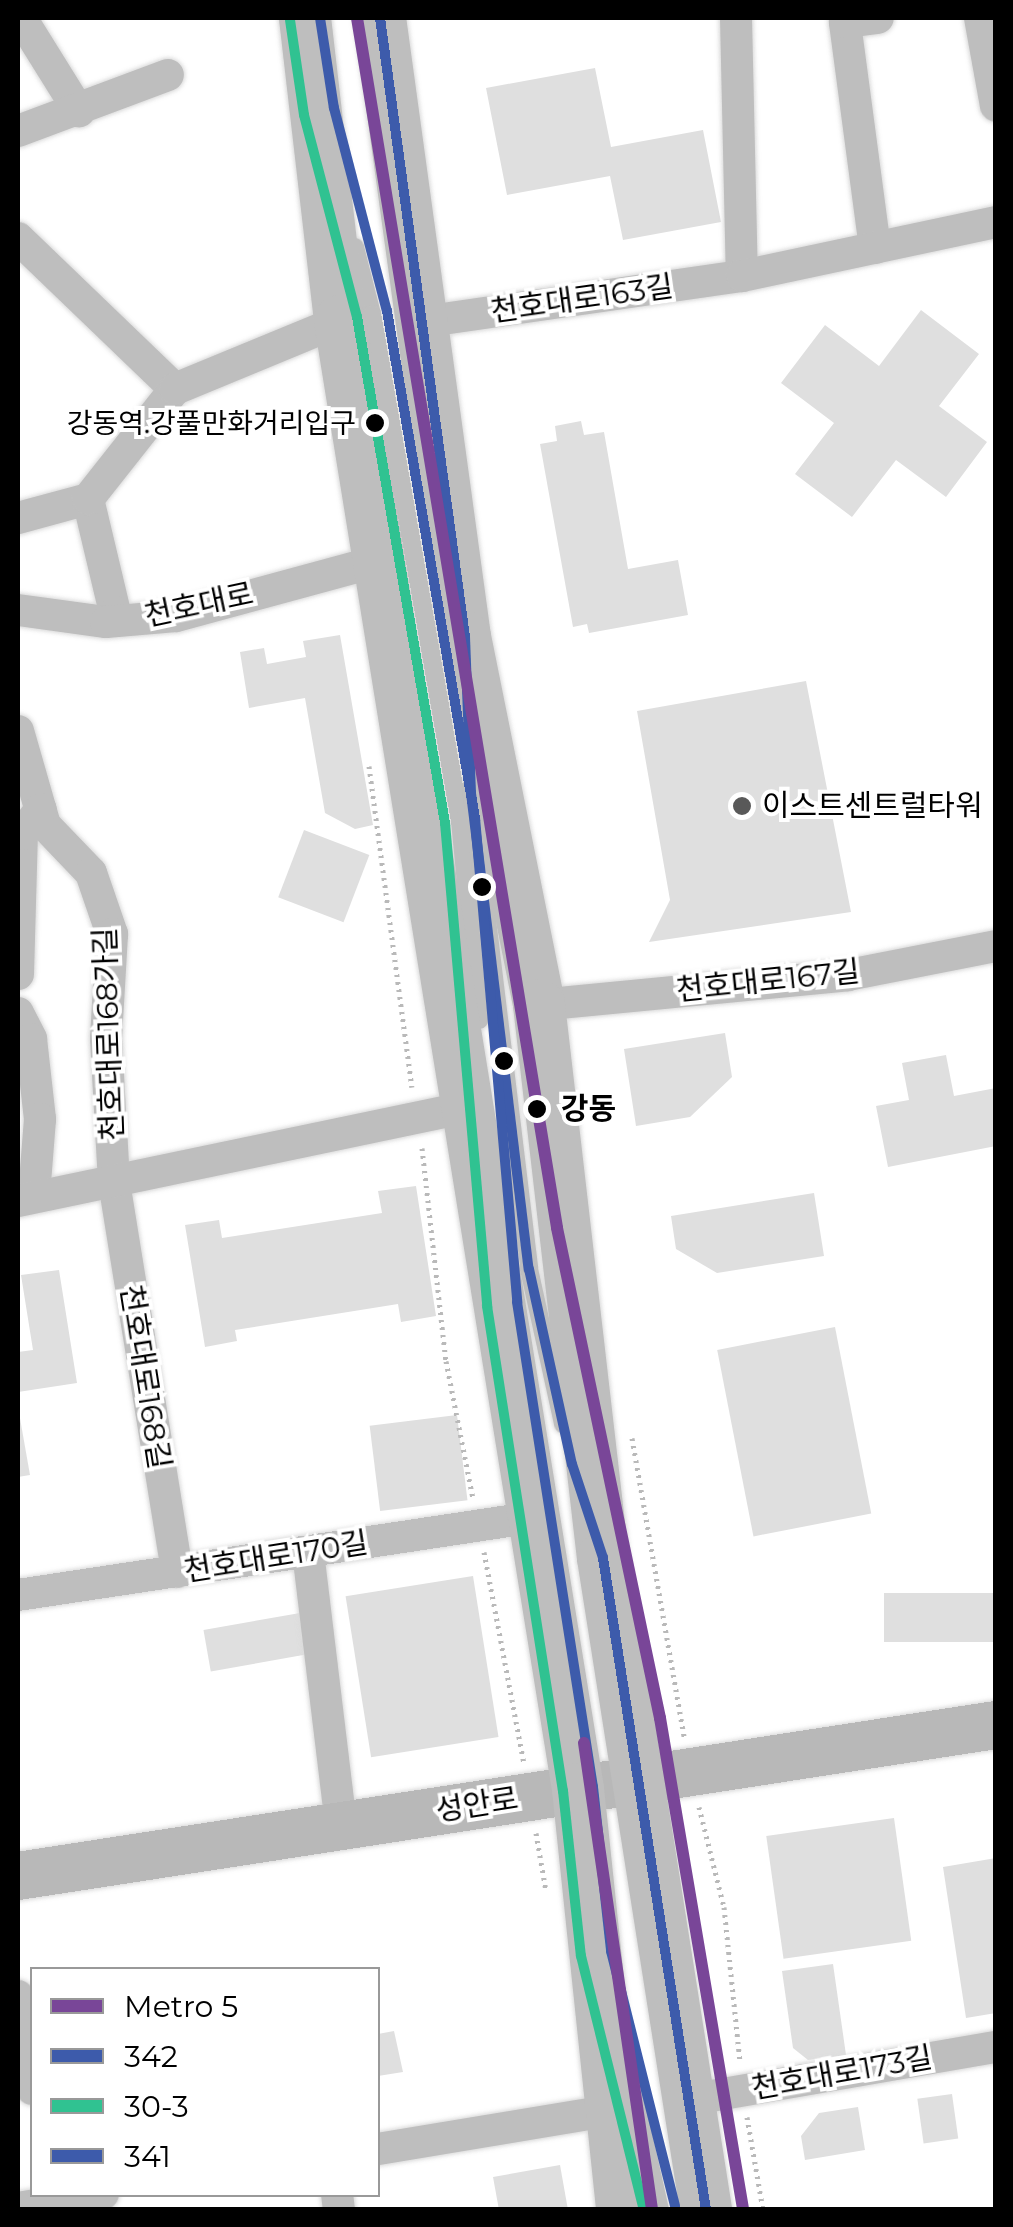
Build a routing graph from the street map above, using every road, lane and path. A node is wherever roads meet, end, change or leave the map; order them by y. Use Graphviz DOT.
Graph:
graph roads {
  1 [pos="21,18"];
  2 [pos="305,18"];
  3 [pos="380,18"];
  4 [pos="736,18"];
  5 [pos="878,18"];
  6 [pos="980,18"];
  7 [pos="168,75"];
  8 [pos="996,106"];
  9 [pos="78,111"];
  10 [pos="319,111"];
  11 [pos="18,132"];
  12 [pos="996,222"];
  13 [pos="18,238"];
  14 [pos="875,248"];
  15 [pos="742,276"];
  16 [pos="340,321"];
  17 [pos="422,322"];
  18 [pos="175,389"];
  19 [pos="88,499"];
  20 [pos="18,518"];
  21 [pos="378,562"];
  22 [pos="18,610"];
  23 [pos="106,622"];
  24 [pos="465,637"];
  25 [pos="18,730"];
  26 [pos="29,811"];
  27 [pos="18,930"];
  28 [pos="996,946"];
  29 [pos="18,974"];
  30 [pos="539,1005"];
  31 [pos="18,1014"];
  32 [pos="466,1108"];
  33 [pos="114,1182"];
  34 [pos="26,1198"];
  35 [pos="502,1304"];
  36 [pos="534,1517"];
  37 [pos="308,1552"];
  38 [pos="603,1558"];
  39 [pos="177,1572"];
  40 [pos="18,1596"];
  41 [pos="996,1726"];
  42 [pos="641,1778"];
  43 [pos="578,1788"];
  44 [pos="341,1826"];
  45 [pos="18,1876"];
  46 [pos="596,1954"];
  47 [pos="18,1996"];
  48 [pos="996,2047"];
  49 [pos="30,2076"];
  50 [pos="688,2100"];
  51 [pos="608,2111"];
  52 [pos="380,2148"];
  53 [pos="84,2197"];
  54 [pos="51,2202"];
  55 [pos="18,2208"];
  56 [pos="622,2210"];
  57 [pos="660,2210"];
  58 [pos="706,2210"];
  1 -- 9 [label="street"];
  2 -- 10 [label="main road"];
  3 -- 17 [label="main road"];
  4 -- 15 [label="street"];
  5 -- 14 [label="street"];
  6 -- 8 [label="street"];
  7 -- 9 [label="street"];
  9 -- 11 [label="street"];
  10 -- 16 [label="main road"];
  10 -- 35 [label="lane"];
  12 -- 14 [label="street, 천호대로163길"];
  13 -- 18 [label="street"];
  14 -- 15 [label="street, 천호대로163길"];
  15 -- 17 [label="street, 천호대로163길"];
  16 -- 18 [label="street"];
  16 -- 21 [label="main road"];
  17 -- 24 [label="main road"];
  18 -- 19 [label="street"];
  19 -- 20 [label="street"];
  19 -- 23 [label="street"];
  21 -- 23 [label="street, 천호대로"];
  21 -- 32 [label="main road"];
  22 -- 23 [label="street, 천호대로"];
  24 -- 30 [label="main road"];
  24 -- 38 [label="lane"];
  25 -- 26 [label="street, 천호대로168가길"];
  26 -- 27 [label="street"];
  26 -- 33 [label="street, 천호대로168가길"];
  27 -- 29 [label="street"];
  28 -- 30 [label="street, 천호대로167길"];
  30 -- 38 [label="main road"];
  31 -- 34 [label="street"];
  32 -- 33 [label="street"];
  32 -- 35 [label="main road"];
  33 -- 34 [label="street"];
  33 -- 39 [label="street, 천호대로168길"];
  35 -- 36 [label="main road"];
  36 -- 37 [label="street, 천호대로170길"];
  36 -- 43 [label="main road"];
  37 -- 39 [label="street, 천호대로170길"];
  37 -- 44 [label="street"];
  38 -- 42 [label="main road"];
  39 -- 40 [label="street, 천호대로170길"];
  41 -- 42 [label="street, 성안로"];
  42 -- 43 [label="street, 성안로"];
  42 -- 50 [label="main road"];
  43 -- 44 [label="street, 성안로"];
  43 -- 46 [label="main road"];
  44 -- 45 [label="street, 성안로"];
  46 -- 51 [label="main road"];
  46 -- 57 [label="lane"];
  47 -- 49 [label="street"];
  48 -- 50 [label="street, 천호대로173길"];
  50 -- 58 [label="main road"];
  51 -- 52 [label="street"];
  51 -- 56 [label="main road"];
  53 -- 54 [label="street"];
  54 -- 55 [label="street"];
}
